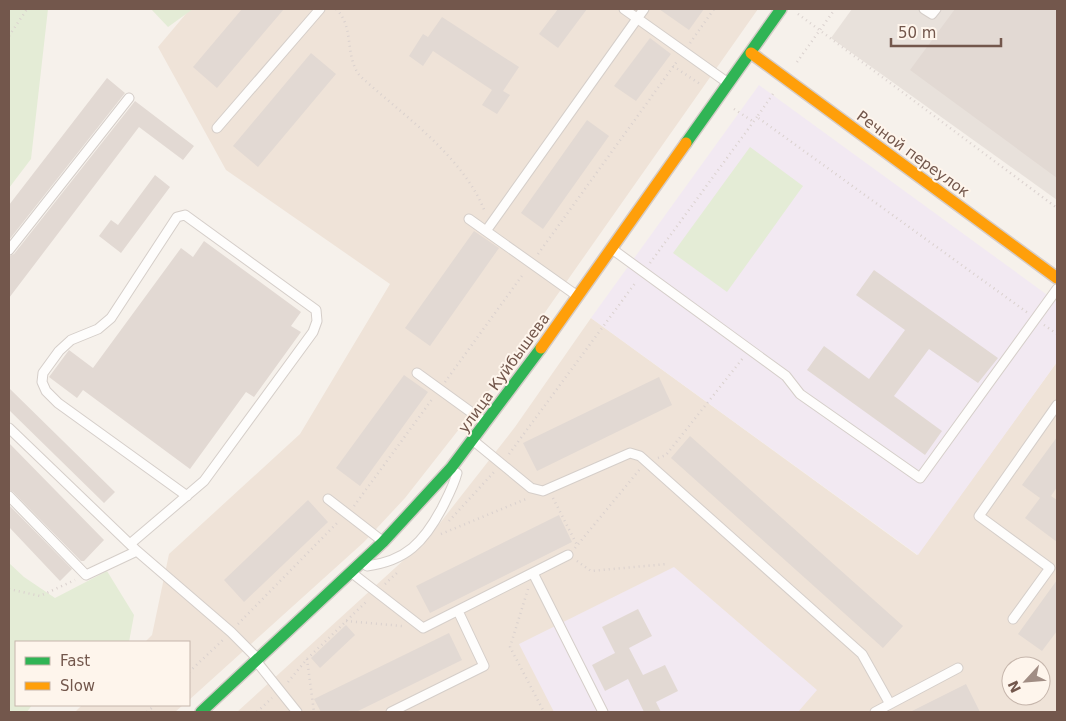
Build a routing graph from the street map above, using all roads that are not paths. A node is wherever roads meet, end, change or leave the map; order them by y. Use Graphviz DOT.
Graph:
graph roads {
  1 [pos="320,9"];
  2 [pos="624,9"];
  3 [pos="644,9"];
  4 [pos="782,9"];
  5 [pos="924,9"];
  6 [pos="936,9"];
  7 [pos="638,19"];
  8 [pos="751,53"];
  9 [pos="729,84"];
  10 [pos="129,98"];
  11 [pos="217,128"];
  12 [pos="469,219"];
  13 [pos="488,228"];
  14 [pos="612,249"];
  15 [pos="9,250"];
  16 [pos="1057,278"];
  17 [pos="1057,289"];
  18 [pos="578,297"];
  19 [pos="417,373"];
  20 [pos="1057,405"];
  21 [pos="486,423"];
  22 [pos="9,428"];
  23 [pos="473,440"];
  24 [pos="462,454"];
  25 [pos="9,496"];
  26 [pos="187,496"];
  27 [pos="328,499"];
  28 [pos="383,542"];
  29 [pos="130,544"];
  30 [pos="138,551"];
  31 [pos="568,556"];
  32 [pos="354,570"];
  33 [pos="533,573"];
  34 [pos="458,611"];
  35 [pos="1013,619"];
  36 [pos="257,660"];
  37 [pos="958,668"];
  38 [pos="890,704"];
  39 [pos="201,712"];
  40 [pos="298,712"];
  41 [pos="391,712"];
  42 [pos="603,712"];
  43 [pos="875,712"];
  1 -- 11 [label="lane"];
  2 -- 7 [label="lane"];
  3 -- 7 [label="lane"];
  4 -- 8 [label="street, улица Куйбышева"];
  5 -- 6 [label="lane"];
  7 -- 9 [label="lane"];
  7 -- 13 [label="lane"];
  8 -- 9 [label="street, улица Куйбышева"];
  8 -- 16 [label="street, Речной переулок"];
  9 -- 14 [label="street, улица Куйбышева"];
  10 -- 15 [label="lane"];
  12 -- 13 [label="lane"];
  13 -- 18 [label="lane"];
  14 -- 17 [label="lane"];
  14 -- 18 [label="street, улица Куйбышева"];
  18 -- 21 [label="street, улица Куйбышева"];
  19 -- 21 [label="lane"];
  20 -- 35 [label="lane"];
  21 -- 23 [label="street, улица Куйбышева"];
  22 -- 29 [label="lane"];
  23 -- 24 [label="street, улица Куйбышева"];
  23 -- 38 [label="lane"];
  24 -- 28 [label="street, улица Куйбышева"];
  24 -- 32 [label="lane"];
  25 -- 30 [label="lane"];
  26 -- 26 [label="lane"];
  26 -- 29 [label="lane"];
  27 -- 28 [label="lane"];
  28 -- 32 [label="street, улица Куйбышева"];
  29 -- 30 [label="lane"];
  30 -- 36 [label="lane"];
  31 -- 33 [label="lane"];
  32 -- 34 [label="lane"];
  32 -- 36 [label="street, улица Куйбышева"];
  33 -- 34 [label="lane"];
  33 -- 42 [label="lane"];
  34 -- 41 [label="lane"];
  36 -- 39 [label="street, улица Куйбышева"];
  36 -- 40 [label="lane"];
  37 -- 38 [label="lane"];
  38 -- 43 [label="lane"];
}
